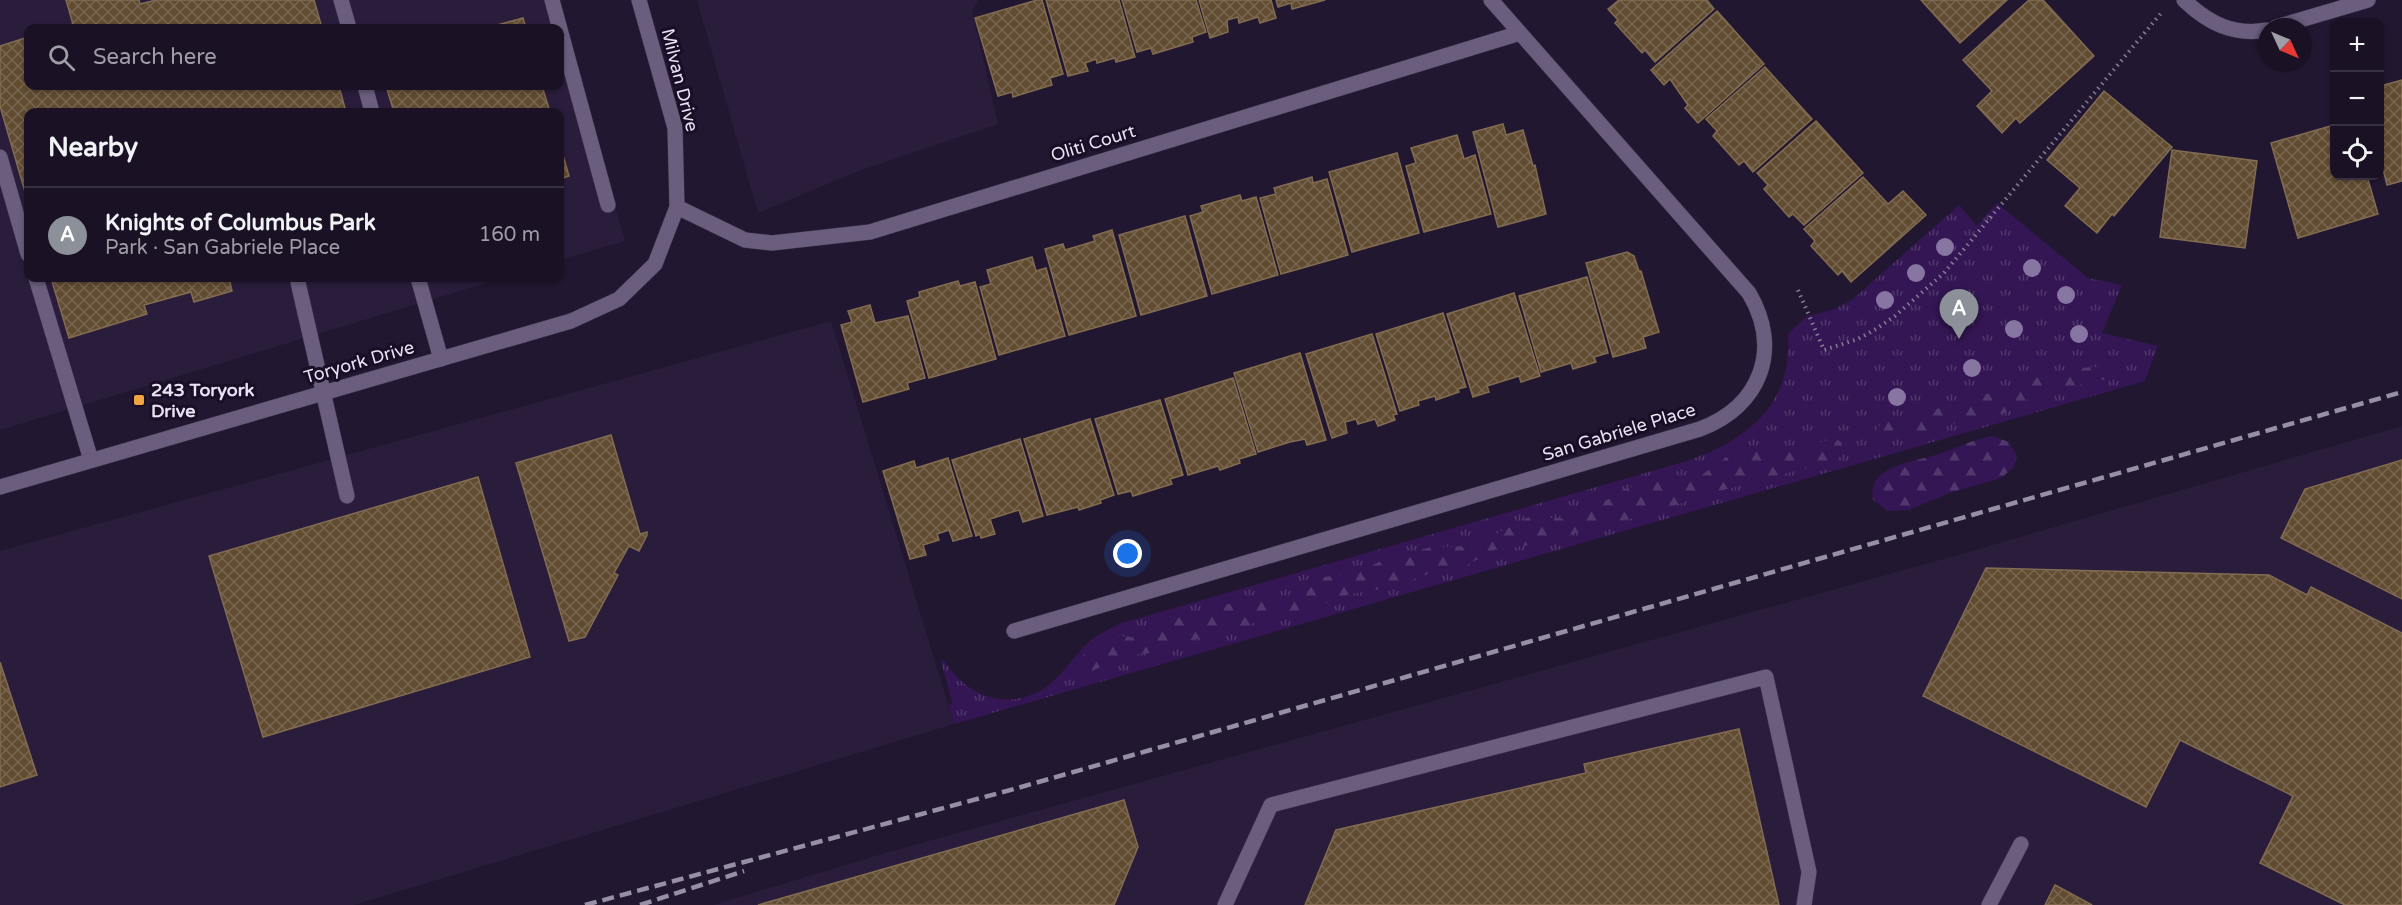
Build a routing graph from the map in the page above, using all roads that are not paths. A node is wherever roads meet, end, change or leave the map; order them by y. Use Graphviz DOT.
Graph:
graph roads {
  1 [pos="341,0"];
  2 [pos="552,0"];
  3 [pos="639,0"];
  4 [pos="1491,0"];
  5 [pos="2184,0"];
  6 [pos="2368,0"];
  7 [pos="2307,18"];
  8 [pos="348,24"];
  9 [pos="559,24"];
  10 [pos="2258,31"];
  11 [pos="1520,33"];
  12 [pos="564,44"];
  13 [pos="366,90"];
  14 [pos="371,108"];
  15 [pos="0,157"];
  16 [pos="608,205"];
  17 [pos="677,207"];
  18 [pos="24,240"];
  19 [pos="37,282"];
  20 [pos="298,282"];
  21 [pos="419,282"];
  22 [pos="441,359"];
  23 [pos="324,393"];
  24 [pos="91,460"];
  25 [pos="0,487"];
  26 [pos="347,496"];
  27 [pos="1014,631"];
  28 [pos="2021,844"];
  29 [pos="1225,905"];
  30 [pos="1804,905"];
  31 [pos="1989,905"];
  1 -- 8 [label="street"];
  2 -- 9 [label="street"];
  3 -- 17 [label="street, Milvan Drive"];
  4 -- 11 [label="street, San Gabriele Place"];
  5 -- 10 [label="street"];
  6 -- 7 [label="street"];
  11 -- 17 [label="street, Oliti Court"];
  11 -- 27 [label="street, San Gabriele Place"];
  12 -- 16 [label="street"];
  13 -- 14 [label="street"];
  15 -- 18 [label="street"];
  17 -- 22 [label="street, Toryork Drive"];
  19 -- 24 [label="street"];
  20 -- 23 [label="street"];
  21 -- 22 [label="street"];
  22 -- 23 [label="street, Toryork Drive"];
  23 -- 24 [label="street, Toryork Drive"];
  23 -- 26 [label="street"];
  24 -- 25 [label="street, Toryork Drive"];
  28 -- 31 [label="street"];
  29 -- 30 [label="street"];
}
